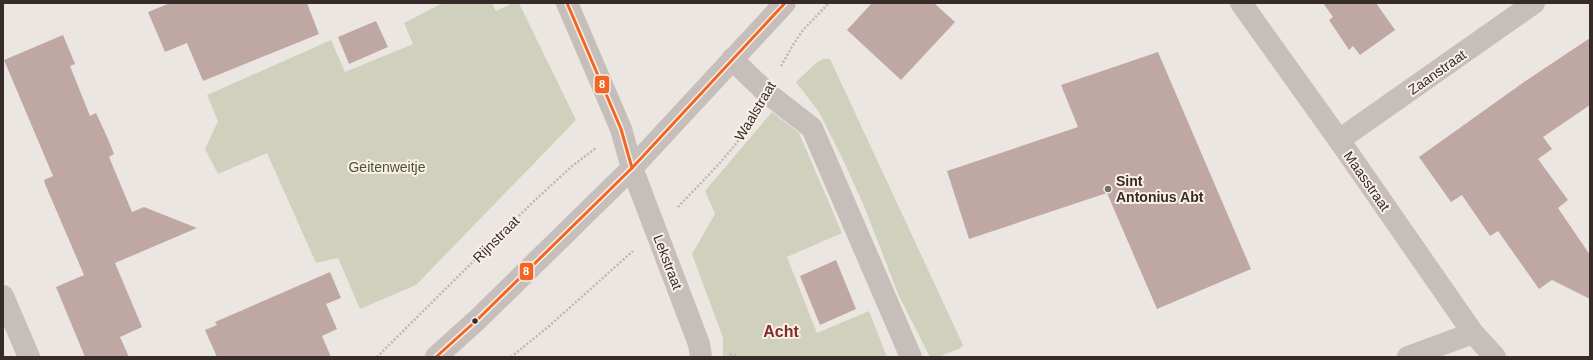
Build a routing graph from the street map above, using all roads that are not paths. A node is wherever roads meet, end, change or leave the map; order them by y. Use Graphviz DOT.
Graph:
graph roads {
  1 [pos="567,3"];
  2 [pos="786,3"];
  3 [pos="1241,3"];
  4 [pos="1534,3"];
  5 [pos="732,59"];
  6 [pos="1339,140"];
  7 [pos="632,168"];
  8 [pos="3,296"];
  9 [pos="1473,333"];
  10 [pos="29,357"];
  11 [pos="436,357"];
  12 [pos="701,357"];
  13 [pos="911,357"];
  14 [pos="1408,357"];
  15 [pos="1495,357"];
  1 -- 7 [label="street, Lekstraat"];
  2 -- 5 [label="street"];
  3 -- 6 [label="street, Maasstraat"];
  4 -- 6 [label="street, Zaanstraat"];
  5 -- 7 [label="street"];
  5 -- 13 [label="street"];
  6 -- 9 [label="street, Maasstraat"];
  7 -- 11 [label="street"];
  7 -- 12 [label="street, Lekstraat"];
  8 -- 10 [label="street"];
  9 -- 14 [label="street"];
  9 -- 15 [label="street, Maasstraat"];
}
